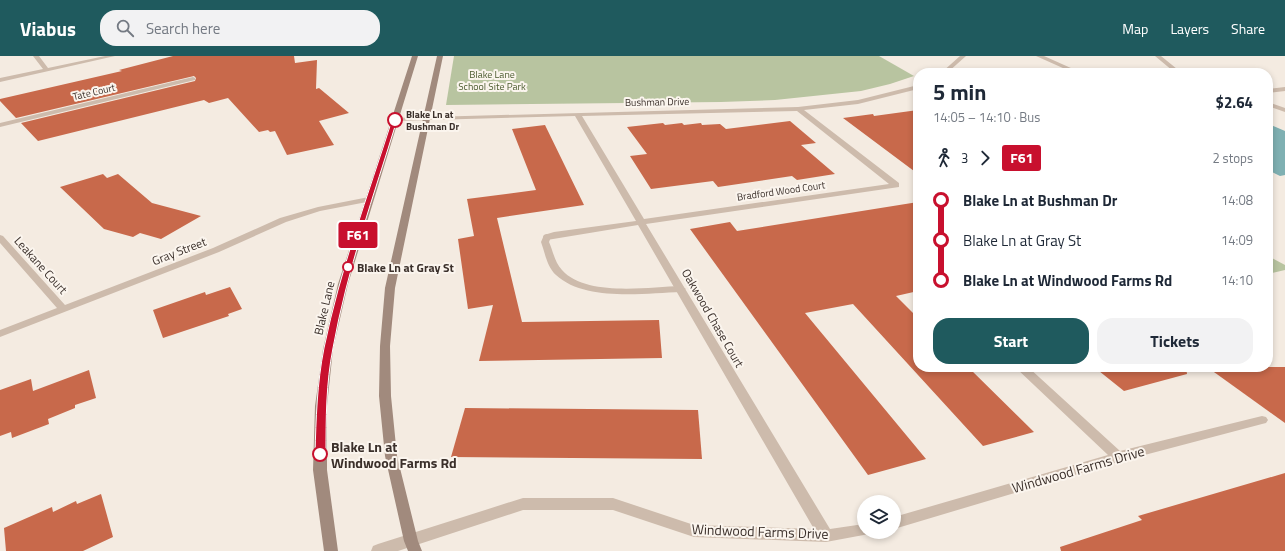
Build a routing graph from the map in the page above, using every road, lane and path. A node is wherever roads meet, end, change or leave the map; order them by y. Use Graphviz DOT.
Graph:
graph roads {
  1 [pos="36,56"];
  2 [pos="112,56"];
  3 [pos="415,56"];
  4 [pos="440,56"];
  5 [pos="963,56"];
  6 [pos="1039,56"];
  7 [pos="1158,56"];
  8 [pos="950,68"];
  9 [pos="1067,68"];
  10 [pos="1173,68"];
  11 [pos="47,70"];
  12 [pos="193,79"];
  13 [pos="0,80"];
  14 [pos="913,89"];
  15 [pos="1285,89"];
  16 [pos="1273,90"];
  17 [pos="1273,106"];
  18 [pos="798,109"];
  19 [pos="1285,110"];
  20 [pos="577,114"];
  21 [pos="427,118"];
  22 [pos="395,119"];
  23 [pos="0,125"];
  24 [pos="369,199"];
  25 [pos="642,222"];
  26 [pos="0,238"];
  27 [pos="681,289"];
  28 [pos="63,309"];
  29 [pos="0,334"];
  30 [pos="1026,372"];
  31 [pos="1262,420"];
  32 [pos="1118,457"];
  33 [pos="901,521"];
  34 [pos="857,531"];
  35 [pos="826,536"];
  36 [pos="413,546"];
  37 [pos="331,551"];
  38 [pos="378,551"];
  1 -- 11 [label="street"];
  2 -- 11 [label="street"];
  3 -- 22 [label="main road, Blake Lane"];
  4 -- 21 [label="main road"];
  5 -- 8 [label="street"];
  6 -- 9 [label="street"];
  7 -- 10 [label="street"];
  11 -- 13 [label="street"];
  12 -- 23 [label="street, Tate Court"];
  14 -- 18 [label="street, Bushman Drive"];
  15 -- 16 [label="street"];
  17 -- 19 [label="street"];
  18 -- 20 [label="street, Bushman Drive"];
  18 -- 25 [label="street, Bradford Wood Court"];
  20 -- 21 [label="street, Bushman Drive"];
  20 -- 25 [label="street, Oakwood Chase Court"];
  21 -- 22 [label="street, Bushman Drive"];
  21 -- 36 [label="main road"];
  22 -- 24 [label="main road, Blake Lane"];
  24 -- 28 [label="street, Gray Street"];
  24 -- 37 [label="main road, Blake Lane"];
  25 -- 27 [label="street, Oakwood Chase Court"];
  25 -- 27 [label="street, Bradford Wood Court"];
  26 -- 28 [label="street, Leakane Court"];
  27 -- 35 [label="street, Oakwood Chase Court"];
  28 -- 29 [label="street, Gray Street"];
  30 -- 32 [label="street"];
  31 -- 32 [label="street, Windwood Farms Drive"];
  32 -- 33 [label="street, Windwood Farms Drive"];
  34 -- 35 [label="street, Windwood Farms Drive"];
  35 -- 36 [label="street, Windwood Farms Drive"];
  36 -- 38 [label="street, Windwood Farms Drive"];
}
